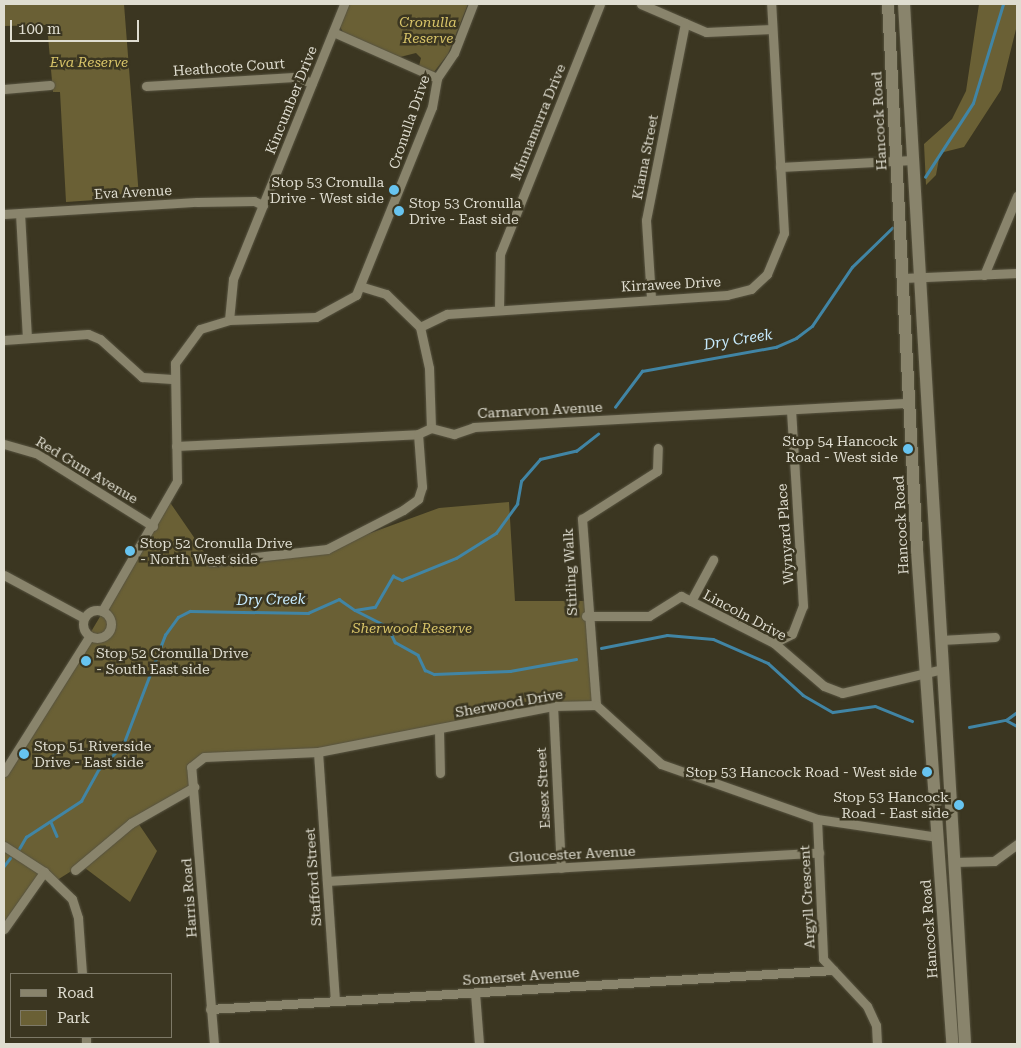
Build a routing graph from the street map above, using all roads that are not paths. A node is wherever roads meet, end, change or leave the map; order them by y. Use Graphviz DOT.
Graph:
graph roads {
  1 [pos="344,4"];
  2 [pos="473,4"];
  3 [pos="600,4"];
  4 [pos="641,4"];
  5 [pos="771,4"];
  6 [pos="888,4"];
  7 [pos="904,4"];
  8 [pos="685,23"];
  9 [pos="772,29"];
  10 [pos="333,32"];
  11 [pos="438,78"];
  12 [pos="312,83"];
  13 [pos="50,86"];
  14 [pos="146,86"];
  15 [pos="4,90"];
  16 [pos="913,160"];
  17 [pos="897,161"];
  18 [pos="780,167"];
  19 [pos="1017,196"];
  20 [pos="262,205"];
  21 [pos="20,213"];
  22 [pos="4,214"];
  23 [pos="1017,273"];
  24 [pos="984,275"];
  25 [pos="903,278"];
  26 [pos="919,278"];
  27 [pos="363,287"];
  28 [pos="651,298"];
  29 [pos="499,309"];
  30 [pos="229,320"];
  31 [pos="420,327"];
  32 [pos="27,338"];
  33 [pos="4,340"];
  34 [pos="172,378"];
  35 [pos="926,402"];
  36 [pos="909,403"];
  37 [pos="791,410"];
  38 [pos="431,428"];
  39 [pos="418,434"];
  40 [pos="4,444"];
  41 [pos="176,446"];
  42 [pos="658,448"];
  43 [pos="153,526"];
  44 [pos="713,560"];
  45 [pos="211,562"];
  46 [pos="4,575"];
  47 [pos="691,601"];
  48 [pos="102,611"];
  49 [pos="586,616"];
  50 [pos="84,618"];
  51 [pos="89,637"];
  52 [pos="995,637"];
  53 [pos="941,640"];
  54 [pos="774,642"];
  55 [pos="943,669"];
  56 [pos="927,674"];
  57 [pos="596,705"];
  58 [pos="553,706"];
  59 [pos="439,730"];
  60 [pos="318,752"];
  61 [pos="204,757"];
  62 [pos="4,772"];
  63 [pos="440,773"];
  64 [pos="194,788"];
  65 [pos="817,818"];
  66 [pos="938,836"];
  67 [pos="1017,844"];
  68 [pos="4,846"];
  69 [pos="819,853"];
  70 [pos="954,862"];
  71 [pos="561,868"];
  72 [pos="75,870"];
  73 [pos="44,872"];
  74 [pos="327,882"];
  75 [pos="4,929"];
  76 [pos="833,970"];
  77 [pos="82,973"];
  78 [pos="475,993"];
  79 [pos="336,1000"];
  80 [pos="210,1009"];
  81 [pos="214,1044"];
  82 [pos="479,1044"];
  83 [pos="877,1044"];
  84 [pos="952,1044"];
  85 [pos="965,1044"];
  1 -- 10 [label="street, Kincumber Drive"];
  2 -- 11 [label="street, Cronulla Drive"];
  3 -- 29 [label="street, Minnamurra Drive"];
  4 -- 8 [label="street"];
  5 -- 9 [label="street, Kirrawee Drive"];
  6 -- 17 [label="main road, Hancock Road"];
  7 -- 16 [label="main road, Hancock Road"];
  8 -- 9 [label="street"];
  8 -- 28 [label="street, Kiama Street"];
  9 -- 18 [label="street, Kirrawee Drive"];
  10 -- 11 [label="street"];
  10 -- 12 [label="street, Kincumber Drive"];
  11 -- 27 [label="street, Cronulla Drive"];
  12 -- 14 [label="street, Heathcote Court"];
  12 -- 20 [label="street, Kincumber Drive"];
  13 -- 15 [label="street"];
  16 -- 17 [label="street"];
  16 -- 26 [label="main road, Hancock Road"];
  17 -- 18 [label="street"];
  17 -- 25 [label="main road, Hancock Road"];
  18 -- 28 [label="street, Kirrawee Drive"];
  19 -- 24 [label="street"];
  20 -- 21 [label="street, Eva Avenue"];
  20 -- 30 [label="street, Kincumber Drive"];
  21 -- 22 [label="street, Eva Avenue"];
  21 -- 32 [label="street"];
  23 -- 24 [label="street"];
  24 -- 26 [label="street"];
  25 -- 26 [label="street"];
  25 -- 36 [label="main road, Hancock Road"];
  26 -- 35 [label="main road, Hancock Road"];
  27 -- 30 [label="street, Cronulla Drive"];
  27 -- 31 [label="street"];
  28 -- 29 [label="street, Kirrawee Drive"];
  29 -- 31 [label="street, Kirrawee Drive"];
  30 -- 34 [label="street, Cronulla Drive"];
  31 -- 38 [label="street"];
  32 -- 33 [label="street"];
  32 -- 34 [label="street"];
  34 -- 41 [label="street"];
  35 -- 36 [label="main road"];
  35 -- 53 [label="main road, Hancock Road"];
  36 -- 37 [label="street, Carnarvon Avenue"];
  36 -- 56 [label="main road, Hancock Road"];
  37 -- 38 [label="street, Carnarvon Avenue"];
  37 -- 54 [label="street, Wynyard Place"];
  38 -- 39 [label="street"];
  39 -- 41 [label="street"];
  39 -- 45 [label="street"];
  40 -- 43 [label="street, Red Gum Avenue"];
  41 -- 43 [label="street"];
  42 -- 49 [label="street, Stirling Walk"];
  43 -- 48 [label="street"];
  44 -- 47 [label="street"];
  46 -- 50 [label="street"];
  47 -- 49 [label="street, Lincoln Drive"];
  47 -- 54 [label="street, Lincoln Drive"];
  48 -- 50 [label="street"];
  48 -- 51 [label="street"];
  49 -- 57 [label="street, Stirling Walk"];
  50 -- 51 [label="street"];
  51 -- 62 [label="street"];
  52 -- 53 [label="street"];
  53 -- 55 [label="main road, Hancock Road"];
  54 -- 56 [label="street, Lincoln Drive"];
  55 -- 56 [label="street, Lincoln Drive"];
  55 -- 70 [label="main road, Hancock Road"];
  56 -- 66 [label="main road, Hancock Road"];
  57 -- 58 [label="street, Sherwood Drive"];
  57 -- 65 [label="street"];
  58 -- 59 [label="street, Sherwood Drive"];
  58 -- 71 [label="street, Essex Street"];
  59 -- 60 [label="street, Sherwood Drive"];
  59 -- 63 [label="street"];
  60 -- 61 [label="street, Sherwood Drive"];
  60 -- 74 [label="street, Stafford Street"];
  61 -- 64 [label="street, Harris Road"];
  64 -- 72 [label="street"];
  64 -- 80 [label="street, Harris Road"];
  65 -- 66 [label="street"];
  65 -- 69 [label="street, Argyll Crescent"];
  66 -- 84 [label="main road, Hancock Road"];
  67 -- 70 [label="street"];
  68 -- 73 [label="street"];
  69 -- 71 [label="street, Gloucester Avenue"];
  69 -- 76 [label="street, Argyll Crescent"];
  70 -- 85 [label="main road, Hancock Road"];
  71 -- 74 [label="street, Gloucester Avenue"];
  73 -- 75 [label="street"];
  73 -- 77 [label="street"];
  74 -- 79 [label="street, Stafford Street"];
  76 -- 78 [label="street, Somerset Avenue"];
  76 -- 83 [label="street, Argyll Crescent"];
  78 -- 79 [label="street, Somerset Avenue"];
  78 -- 82 [label="street"];
  79 -- 80 [label="street, Somerset Avenue"];
  80 -- 81 [label="street, Harris Road"];
}
